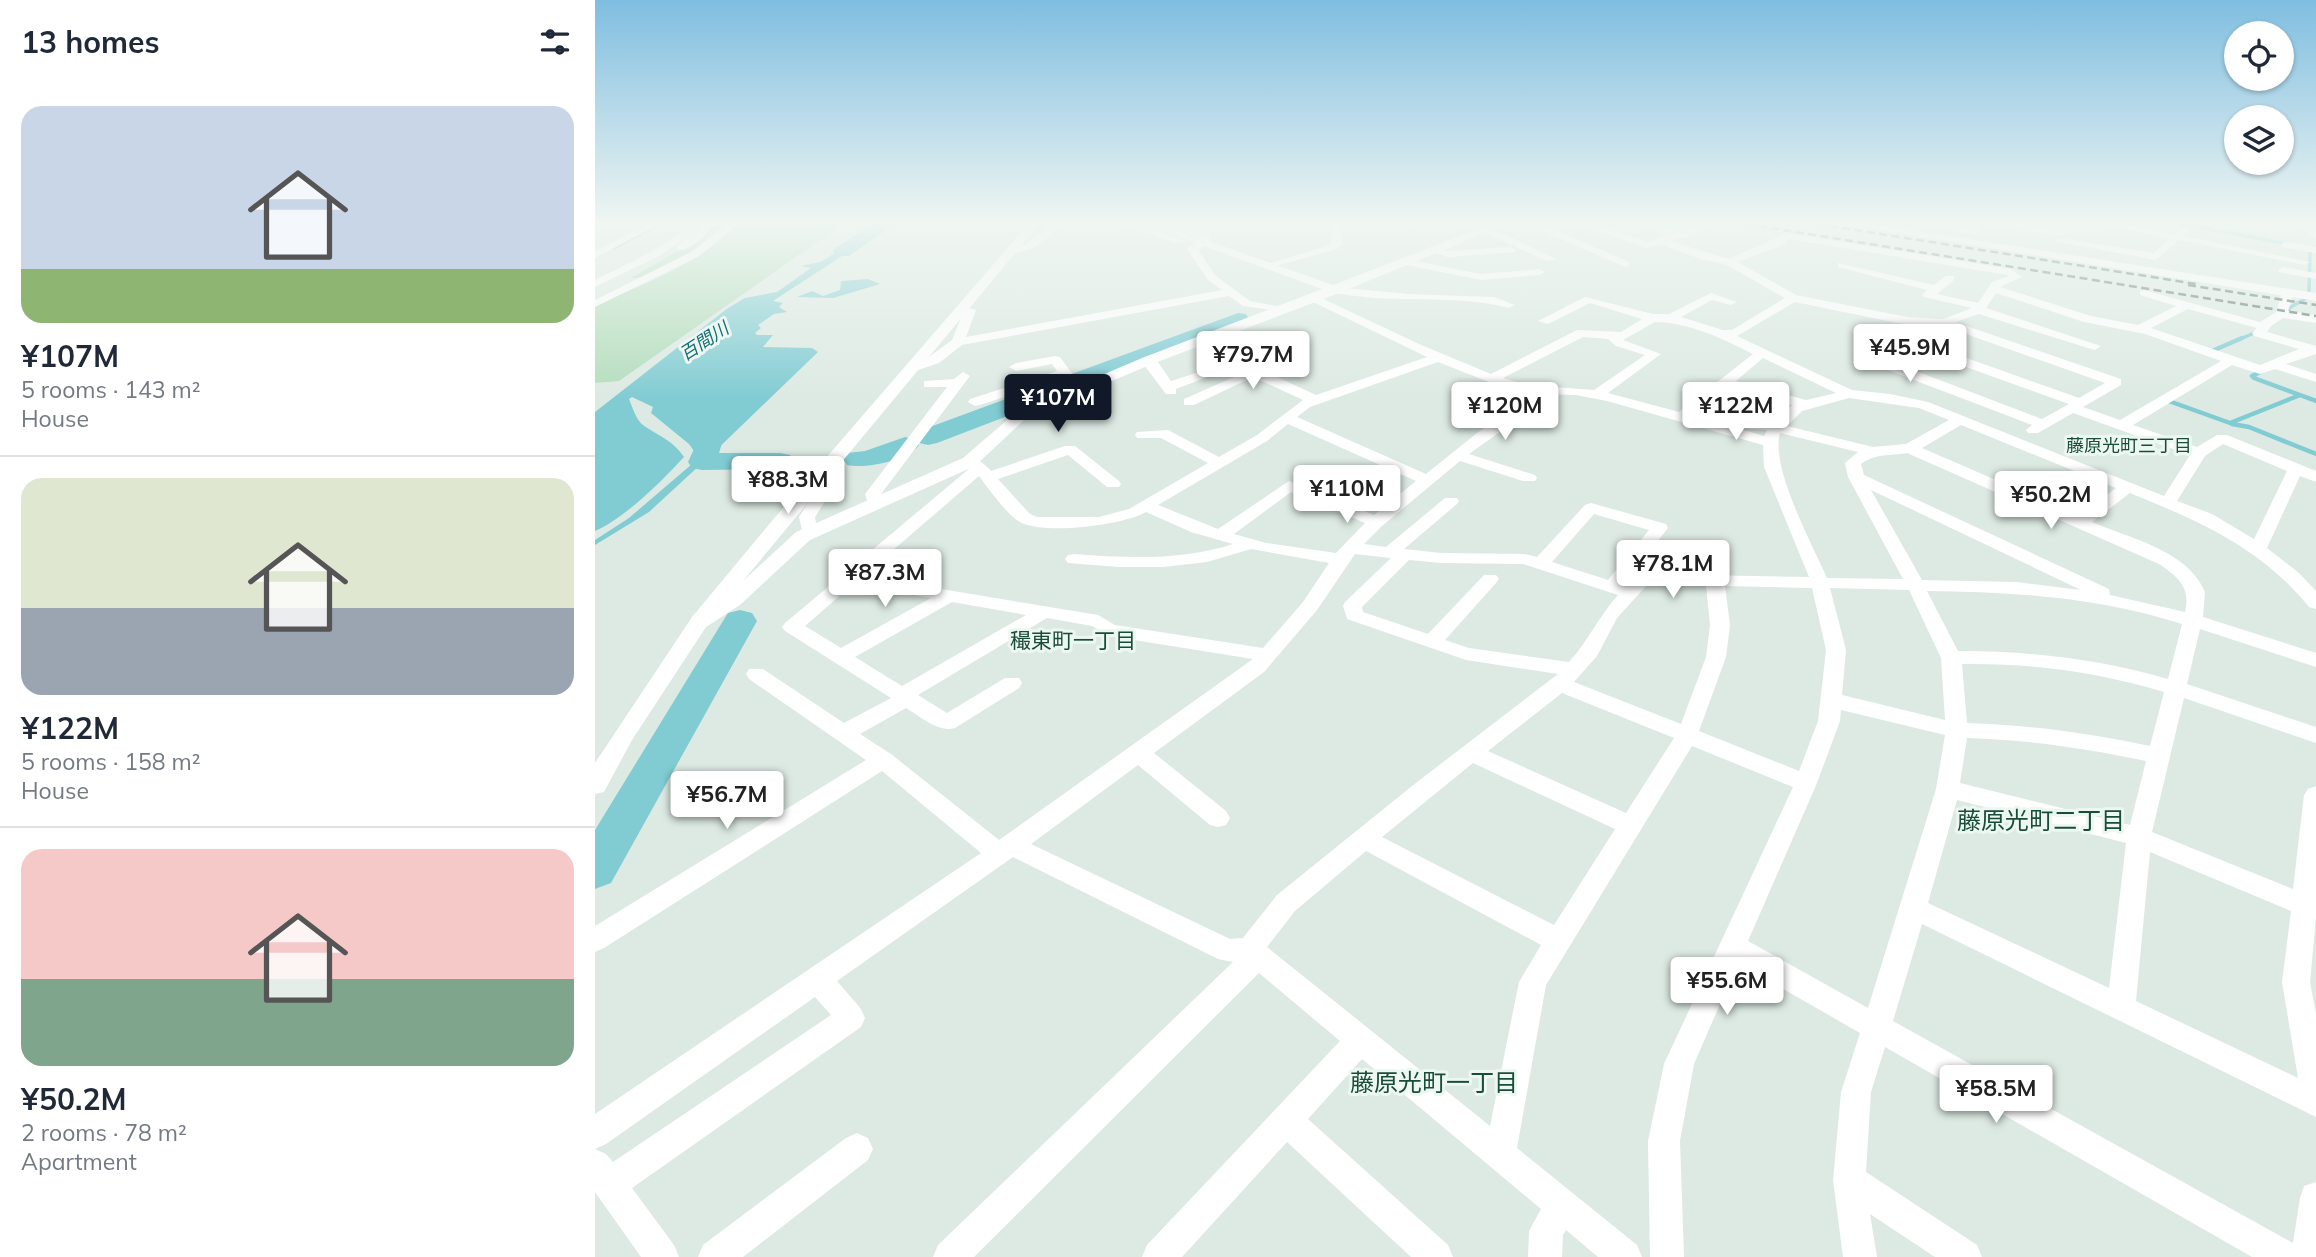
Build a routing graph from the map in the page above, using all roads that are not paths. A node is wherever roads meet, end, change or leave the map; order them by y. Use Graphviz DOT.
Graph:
graph roads {
  1 [pos="620,281"];
  2 [pos="642,281"];
  3 [pos="986,281"];
  4 [pos="1216,281"];
  5 [pos="1308,281"];
  6 [pos="1359,281"];
  7 [pos="1763,281"];
  8 [pos="1905,281"];
  9 [pos="1947,281"];
  10 [pos="2006,281"];
  11 [pos="2214,281"];
  12 [pos="1993,288"];
  13 [pos="1937,289"];
  14 [pos="1335,290"];
  15 [pos="1231,292"];
  16 [pos="2288,292"];
  17 [pos="595,293"];
  18 [pos="2144,293"];
  19 [pos="2316,297"];
  20 [pos="1313,298"];
  21 [pos="1793,298"];
  22 [pos="1731,302"];
  23 [pos="595,304"];
  24 [pos="1509,304"];
  25 [pos="2186,305"];
  26 [pos="1980,308"];
  27 [pos="961,309"];
  28 [pos="1283,310"];
  29 [pos="2281,314"];
  30 [pos="1652,318"];
  31 [pos="1671,318"];
  32 [pos="2316,319"];
  33 [pos="1544,321"];
  34 [pos="1942,322"];
  35 [pos="2262,326"];
  36 [pos="2133,330"];
  37 [pos="1722,334"];
  38 [pos="1613,337"];
  39 [pos="1906,341"];
  40 [pos="958,342"];
  41 [pos="2095,346"];
  42 [pos="2313,350"];
  43 [pos="1761,354"];
  44 [pos="1441,357"];
  45 [pos="2231,360"];
  46 [pos="1147,361"];
  47 [pos="2061,363"];
  48 [pos="2274,364"];
  49 [pos="1016,367"];
  50 [pos="912,368"];
  51 [pos="1224,368"];
  52 [pos="1065,373"];
  53 [pos="2316,378"];
  54 [pos="1493,379"];
  55 [pos="1726,382"];
  56 [pos="929,384"];
  57 [pos="1080,388"];
  58 [pos="1534,389"];
  59 [pos="1849,394"];
  60 [pos="1596,395"];
  61 [pos="1315,400"];
  62 [pos="975,402"];
  63 [pos="1189,402"];
  64 [pos="1807,405"];
  65 [pos="2076,405"];
  66 [pos="1287,418"];
  67 [pos="1680,418"];
  68 [pos="1961,419"];
  69 [pos="2043,424"];
  70 [pos="2122,425"];
  71 [pos="1142,435"];
  72 [pos="1774,435"];
  73 [pos="2014,441"];
  74 [pos="1909,448"];
  75 [pos="1871,451"];
  76 [pos="2199,453"];
  77 [pos="1457,456"];
  78 [pos="1220,463"];
  79 [pos="979,469"];
  80 [pos="2296,469"];
  81 [pos="822,473"];
  82 [pos="1856,477"];
  83 [pos="2316,477"];
  84 [pos="1529,478"];
  85 [pos="1426,480"];
  86 [pos="1112,484"];
  87 [pos="2129,486"];
  88 [pos="1451,501"];
  89 [pos="2169,501"];
  90 [pos="875,504"];
  91 [pos="1145,506"];
  92 [pos="1376,522"];
  93 [pos="2080,523"];
  94 [pos="815,530"];
  95 [pos="1221,535"];
  96 [pos="1250,544"];
  97 [pos="2258,549"];
  98 [pos="1345,553"];
  99 [pos="1397,553"];
  100 [pos="1074,559"];
  101 [pos="1541,563"];
  102 [pos="849,579"];
  103 [pos="1490,579"];
  104 [pos="1714,581"];
  105 [pos="1820,583"];
  106 [pos="1915,584"];
  107 [pos="1621,590"];
  108 [pos="949,596"];
  109 [pos="2316,603"];
  110 [pos="2126,604"];
  111 [pos="1044,612"];
  112 [pos="2192,621"];
  113 [pos="699,622"];
  114 [pos="1432,642"];
  115 [pos="1268,655"];
  116 [pos="840,657"];
  117 [pos="1951,658"];
  118 [pos="2316,660"];
  119 [pos="756,674"];
  120 [pos="1567,676"];
  121 [pos="1012,683"];
  122 [pos="2175,687"];
  123 [pos="905,696"];
  124 [pos="1831,700"];
  125 [pos="1957,730"];
  126 [pos="843,733"];
  127 [pos="1687,735"];
  128 [pos="2316,735"];
  129 [pos="1139,753"];
  130 [pos="1471,753"];
  131 [pos="2159,756"];
  132 [pos="883,760"];
  133 [pos="1806,783"];
  134 [pos="595,785"];
  135 [pos="1948,789"];
  136 [pos="2316,795"];
  137 [pos="1218,818"];
  138 [pos="1631,826"];
  139 [pos="2139,837"];
  140 [pos="1363,839"];
  141 [pos="1005,850"];
  142 [pos="2304,905"];
  143 [pos="1914,908"];
  144 [pos="595,940"];
  145 [pos="1559,941"];
  146 [pos="1732,946"];
  147 [pos="1254,952"];
  148 [pos="818,979"];
  149 [pos="2121,1008"];
  150 [pos="1876,1028"];
  151 [pos="1360,1040"];
  152 [pos="2316,1094"];
  153 [pos="2316,1102"];
  154 [pos="1286,1120"];
  155 [pos="595,1133"];
  156 [pos="857,1149"];
  157 [pos="1500,1155"];
  158 [pos="602,1175"];
  159 [pos="1849,1180"];
  160 [pos="2316,1198"];
  161 [pos="1562,1206"];
  162 [pos="662,1257"];
  163 [pos="715,1257"];
  164 [pos="950,1257"];
  165 [pos="1159,1257"];
  166 [pos="1436,1257"];
  167 [pos="1545,1257"];
  168 [pos="1625,1257"];
  169 [pos="1667,1257"];
  170 [pos="1860,1257"];
  171 [pos="1965,1257"];
  172 [pos="2285,1257"];
  173 [pos="2308,1257"];
  1 -- 17 [label="street"];
  2 -- 23 [label="street"];
  3 -- 27 [label="street"];
  4 -- 15 [label="street"];
  5 -- 14 [label="street"];
  6 -- 14 [label="street"];
  7 -- 21 [label="street"];
  8 -- 13 [label="street"];
  9 -- 13 [label="street"];
  10 -- 12 [label="street"];
  11 -- 16 [label="street"];
  12 -- 26 [label="street"];
  12 -- 36 [label="street"];
  13 -- 26 [label="street"];
  14 -- 20 [label="street"];
  14 -- 24 [label="street"];
  15 -- 28 [label="street"];
  15 -- 40 [label="street"];
  16 -- 19 [label="street"];
  16 -- 29 [label="street"];
  18 -- 25 [label="street"];
  20 -- 28 [label="street"];
  20 -- 44 [label="street"];
  21 -- 34 [label="street"];
  21 -- 37 [label="street"];
  22 -- 31 [label="street"];
  25 -- 35 [label="street"];
  25 -- 36 [label="street"];
  26 -- 34 [label="street"];
  26 -- 41 [label="street"];
  27 -- 40 [label="street"];
  27 -- 50 [label="street"];
  28 -- 46 [label="street"];
  29 -- 32 [label="street"];
  29 -- 35 [label="street"];
  30 -- 31 [label="street"];
  30 -- 33 [label="street"];
  30 -- 38 [label="street"];
  31 -- 37 [label="street"];
  34 -- 39 [label="street"];
  34 -- 47 [label="street"];
  35 -- 42 [label="street"];
  36 -- 41 [label="street"];
  36 -- 45 [label="street"];
  37 -- 43 [label="street"];
  38 -- 54 [label="street"];
  38 -- 60 [label="street"];
  39 -- 65 [label="street"];
  39 -- 69 [label="street"];
  40 -- 50 [label="street"];
  41 -- 47 [label="street"];
  42 -- 48 [label="street"];
  43 -- 55 [label="street"];
  43 -- 59 [label="street"];
  44 -- 54 [label="street"];
  44 -- 61 [label="street"];
  45 -- 48 [label="street"];
  45 -- 70 [label="street"];
  46 -- 51 [label="street"];
  46 -- 57 [label="street"];
  47 -- 65 [label="street"];
  48 -- 53 [label="street"];
  49 -- 52 [label="street"];
  50 -- 81 [label="street"];
  52 -- 57 [label="street"];
  52 -- 62 [label="street"];
  54 -- 58 [label="street"];
  55 -- 64 [label="street"];
  55 -- 67 [label="street"];
  56 -- 90 [label="street"];
  57 -- 79 [label="street"];
  58 -- 60 [label="street"];
  58 -- 77 [label="street"];
  59 -- 64 [label="street"];
  59 -- 68 [label="street"];
  60 -- 67 [label="street"];
  61 -- 63 [label="street"];
  61 -- 66 [label="street"];
  64 -- 72 [label="street"];
  65 -- 69 [label="street"];
  65 -- 70 [label="street"];
  66 -- 78 [label="street"];
  66 -- 85 [label="street"];
  67 -- 72 [label="street"];
  68 -- 73 [label="street"];
  68 -- 74 [label="street"];
  69 -- 73 [label="street"];
  70 -- 76 [label="street"];
  71 -- 78 [label="street"];
  72 -- 75 [label="street"];
  72 -- 105 [label="street"];
  73 -- 87 [label="street"];
  74 -- 75 [label="street"];
  74 -- 93 [label="street"];
  75 -- 82 [label="street"];
  76 -- 80 [label="street"];
  76 -- 89 [label="street"];
  77 -- 84 [label="street"];
  77 -- 85 [label="street"];
  78 -- 91 [label="street"];
  79 -- 86 [label="street"];
  79 -- 90 [label="street"];
  79 -- 91 [label="street"];
  79 -- 102 [label="street"];
  80 -- 83 [label="street"];
  80 -- 97 [label="street"];
  81 -- 94 [label="street"];
  81 -- 113 [label="street"];
  82 -- 106 [label="street"];
  82 -- 110 [label="street"];
  85 -- 92 [label="street"];
  87 -- 89 [label="street"];
  87 -- 93 [label="street"];
  88 -- 99 [label="street"];
  89 -- 97 [label="street"];
  90 -- 94 [label="street"];
  91 -- 95 [label="street"];
  92 -- 95 [label="street"];
  92 -- 98 [label="street"];
  93 -- 112 [label="street"];
  94 -- 113 [label="street"];
  95 -- 96 [label="street"];
  96 -- 98 [label="street"];
  96 -- 100 [label="street"];
  97 -- 109 [label="street"];
  98 -- 99 [label="street"];
  98 -- 115 [label="street"];
  99 -- 101 [label="street"];
  99 -- 114 [label="street"];
  101 -- 107 [label="street"];
  101 -- 107 [label="street"];
  102 -- 108 [label="street"];
  102 -- 116 [label="street"];
  103 -- 114 [label="street"];
  104 -- 105 [label="street"];
  104 -- 107 [label="street"];
  104 -- 127 [label="street"];
  105 -- 106 [label="street"];
  105 -- 124 [label="street"];
  106 -- 110 [label="street"];
  106 -- 117 [label="street"];
  107 -- 120 [label="street"];
  108 -- 111 [label="street"];
  108 -- 116 [label="street"];
  110 -- 112 [label="street"];
  111 -- 115 [label="street"];
  111 -- 123 [label="street"];
  112 -- 118 [label="street"];
  112 -- 122 [label="street"];
  113 -- 134 [label="street"];
  114 -- 120 [label="street"];
  115 -- 129 [label="street"];
  116 -- 123 [label="street"];
  117 -- 122 [label="street"];
  117 -- 125 [label="street"];
  119 -- 126 [label="street"];
  120 -- 127 [label="street"];
  120 -- 130 [label="street"];
  121 -- 123 [label="street"];
  122 -- 128 [label="street"];
  122 -- 131 [label="street"];
  123 -- 126 [label="street"];
  124 -- 125 [label="street"];
  124 -- 133 [label="street"];
  125 -- 131 [label="street"];
  125 -- 135 [label="street"];
  126 -- 132 [label="street"];
  127 -- 133 [label="street"];
  127 -- 138 [label="street"];
  129 -- 137 [label="street"];
  129 -- 141 [label="street"];
  130 -- 138 [label="street"];
  130 -- 140 [label="street"];
  131 -- 139 [label="street"];
  132 -- 141 [label="street"];
  132 -- 144 [label="street"];
  133 -- 146 [label="street"];
  135 -- 139 [label="street"];
  135 -- 143 [label="street"];
  136 -- 142 [label="street"];
  138 -- 145 [label="street"];
  139 -- 142 [label="street"];
  139 -- 149 [label="street"];
  140 -- 145 [label="street"];
  140 -- 147 [label="street"];
  141 -- 147 [label="street"];
  141 -- 148 [label="street"];
  142 -- 152 [label="street"];
  143 -- 149 [label="street"];
  143 -- 150 [label="street"];
  145 -- 157 [label="street"];
  146 -- 150 [label="street"];
  146 -- 169 [label="street"];
  147 -- 151 [label="street"];
  147 -- 164 [label="street"];
  148 -- 155 [label="street"];
  148 -- 158 [label="street"];
  149 -- 153 [label="street"];
  150 -- 159 [label="street"];
  150 -- 172 [label="street"];
  151 -- 154 [label="street"];
  151 -- 157 [label="street"];
  154 -- 165 [label="street"];
  154 -- 166 [label="street"];
  156 -- 163 [label="street"];
  157 -- 161 [label="street"];
  158 -- 162 [label="street"];
  159 -- 170 [label="street"];
  159 -- 171 [label="street"];
  160 -- 173 [label="street"];
  161 -- 167 [label="street"];
  161 -- 168 [label="street"];
}
